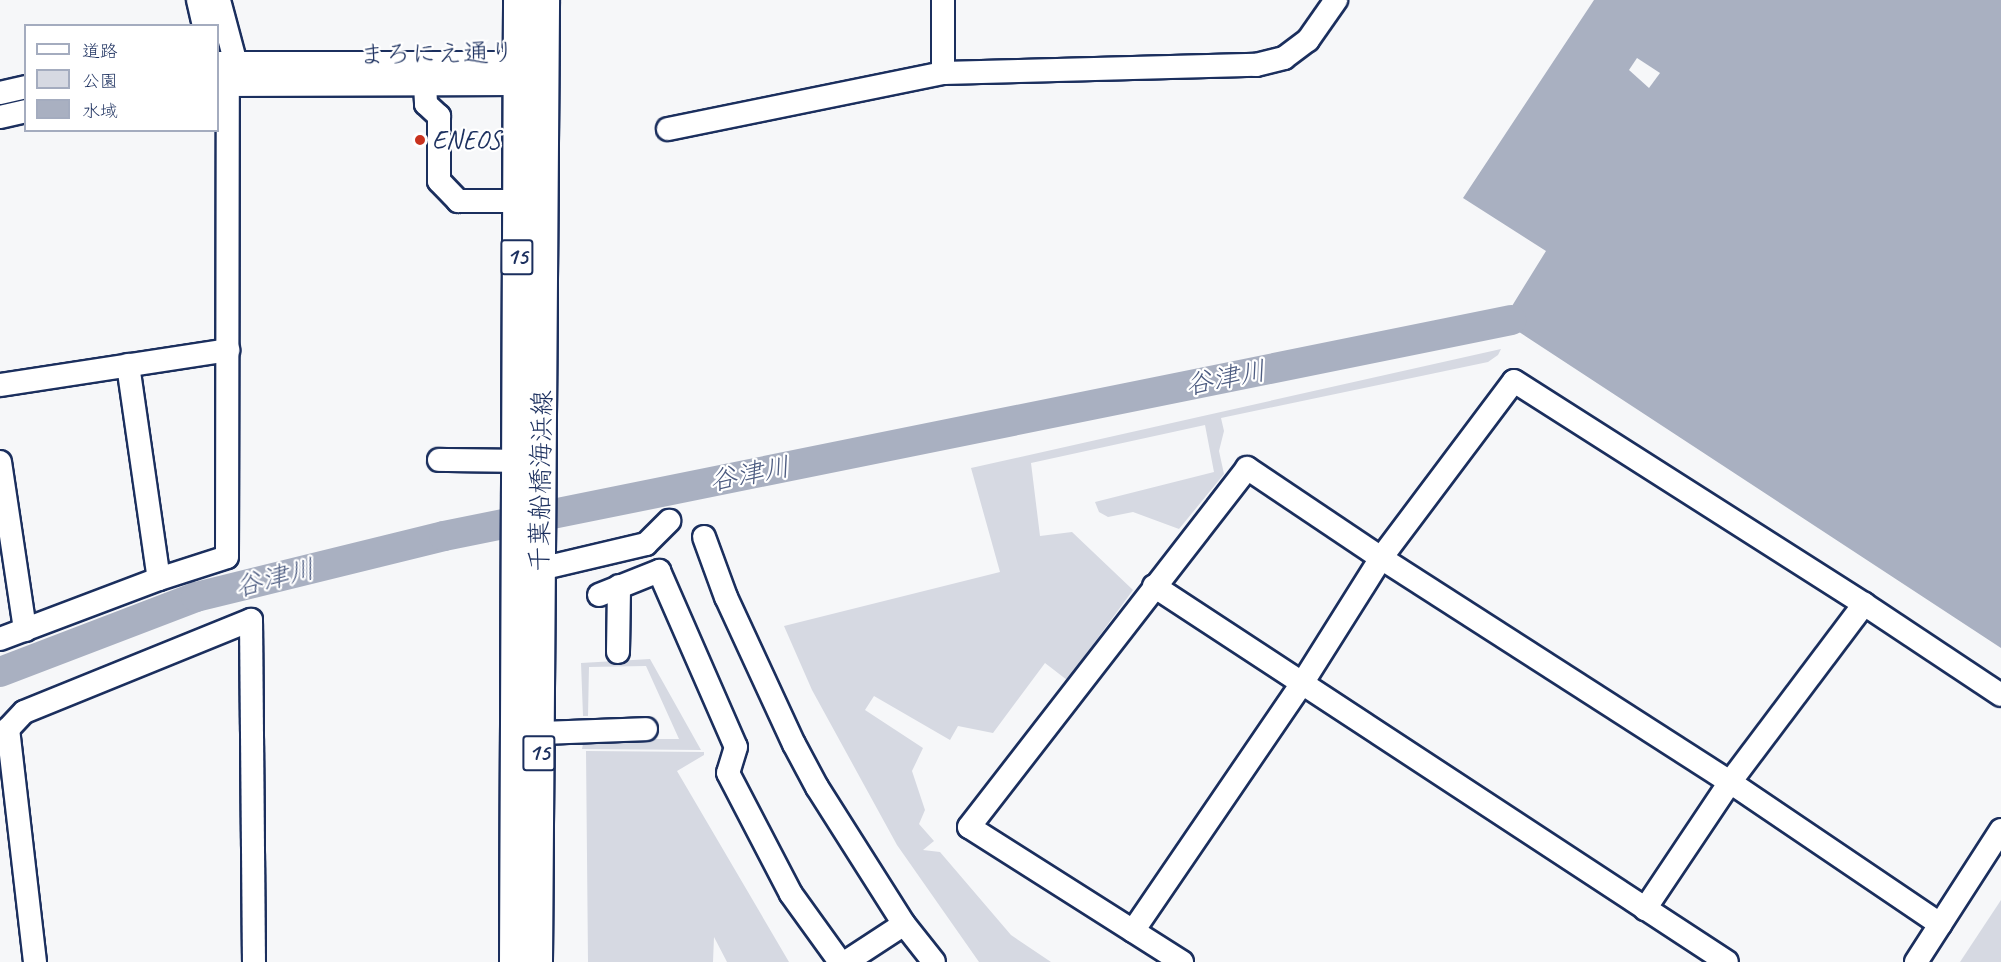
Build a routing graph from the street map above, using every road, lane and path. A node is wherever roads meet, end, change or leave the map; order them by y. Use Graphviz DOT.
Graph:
graph roads {
  1 [pos="198,0"];
  2 [pos="219,0"];
  3 [pos="518,0"];
  4 [pos="545,0"];
  5 [pos="943,0"];
  6 [pos="1336,0"];
  7 [pos="204,24"];
  8 [pos="223,73"];
  9 [pos="944,73"];
  10 [pos="527,74"];
  11 [pos="425,84"];
  12 [pos="24,87"];
  13 [pos="0,93"];
  14 [pos="24,111"];
  15 [pos="0,117"];
  16 [pos="668,129"];
  17 [pos="518,201"];
  18 [pos="228,350"];
  19 [pos="128,365"];
  20 [pos="0,385"];
  21 [pos="439,459"];
  22 [pos="516,461"];
  23 [pos="0,462"];
  24 [pos="529,513"];
  25 [pos="669,522"];
  26 [pos="704,537"];
  27 [pos="646,544"];
  28 [pos="532,553"];
  29 [pos="1381,558"];
  30 [pos="659,571"];
  31 [pos="159,579"];
  32 [pos="1154,585"];
  33 [pos="1864,604"];
  34 [pos="25,630"];
  35 [pos="0,639"];
  36 [pos="618,652"];
  37 [pos="1303,682"];
  38 [pos="2001,694"];
  39 [pos="646,729"];
  40 [pos="539,733"];
  41 [pos="1730,782"];
  42 [pos="2001,830"];
  43 [pos="1646,909"];
  44 [pos="904,924"];
  45 [pos="1940,924"];
  46 [pos="1133,931"];
  47 [pos="35,962"];
  48 [pos="254,962"];
  49 [pos="514,962"];
  50 [pos="538,962"];
  51 [pos="840,962"];
  52 [pos="846,962"];
  53 [pos="934,962"];
  54 [pos="1182,962"];
  55 [pos="1726,962"];
  56 [pos="1916,962"];
  1 -- 7 [label="street"];
  2 -- 8 [label="street"];
  3 -- 10 [label="main road, 千葉船橋海浜線 / 15"];
  4 -- 10 [label="main road, 千葉船橋海浜線 / 15"];
  5 -- 9 [label="street"];
  6 -- 9 [label="street"];
  8 -- 10 [label="street, まろにえ通り"];
  8 -- 11 [label="street, まろにえ通り"];
  8 -- 18 [label="street"];
  9 -- 16 [label="street"];
  10 -- 11 [label="street, まろにえ通り"];
  10 -- 17 [label="main road, 千葉船橋海浜線 / 15"];
  10 -- 24 [label="main road, 千葉船橋海浜線 / 15"];
  11 -- 17 [label="street"];
  12 -- 13 [label="street"];
  14 -- 15 [label="street"];
  17 -- 22 [label="main road, 千葉船橋海浜線 / 15"];
  18 -- 19 [label="street"];
  18 -- 31 [label="street"];
  19 -- 20 [label="street"];
  19 -- 31 [label="street"];
  21 -- 22 [label="street"];
  22 -- 24 [label="main road, 千葉船橋海浜線 / 15"];
  23 -- 34 [label="street"];
  24 -- 28 [label="main road, 千葉船橋海浜線 / 15"];
  25 -- 27 [label="street"];
  26 -- 44 [label="street"];
  27 -- 28 [label="street"];
  27 -- 30 [label="street"];
  28 -- 40 [label="main road, 千葉船橋海浜線 / 15"];
  28 -- 49 [label="main road, 千葉船橋海浜線 / 15"];
  29 -- 32 [label="street"];
  29 -- 33 [label="street"];
  29 -- 37 [label="street"];
  29 -- 41 [label="street"];
  30 -- 36 [label="street"];
  30 -- 51 [label="street"];
  31 -- 34 [label="street"];
  32 -- 37 [label="street"];
  32 -- 46 [label="street"];
  33 -- 38 [label="street"];
  33 -- 41 [label="street"];
  34 -- 35 [label="street"];
  37 -- 43 [label="street"];
  37 -- 46 [label="street"];
  39 -- 40 [label="street"];
  40 -- 50 [label="main road, 千葉船橋海浜線 / 15"];
  41 -- 43 [label="street"];
  41 -- 45 [label="street"];
  42 -- 45 [label="street"];
  43 -- 55 [label="street"];
  44 -- 52 [label="street"];
  44 -- 53 [label="street"];
  45 -- 56 [label="street"];
  46 -- 54 [label="street"];
  47 -- 48 [label="street"];
}
